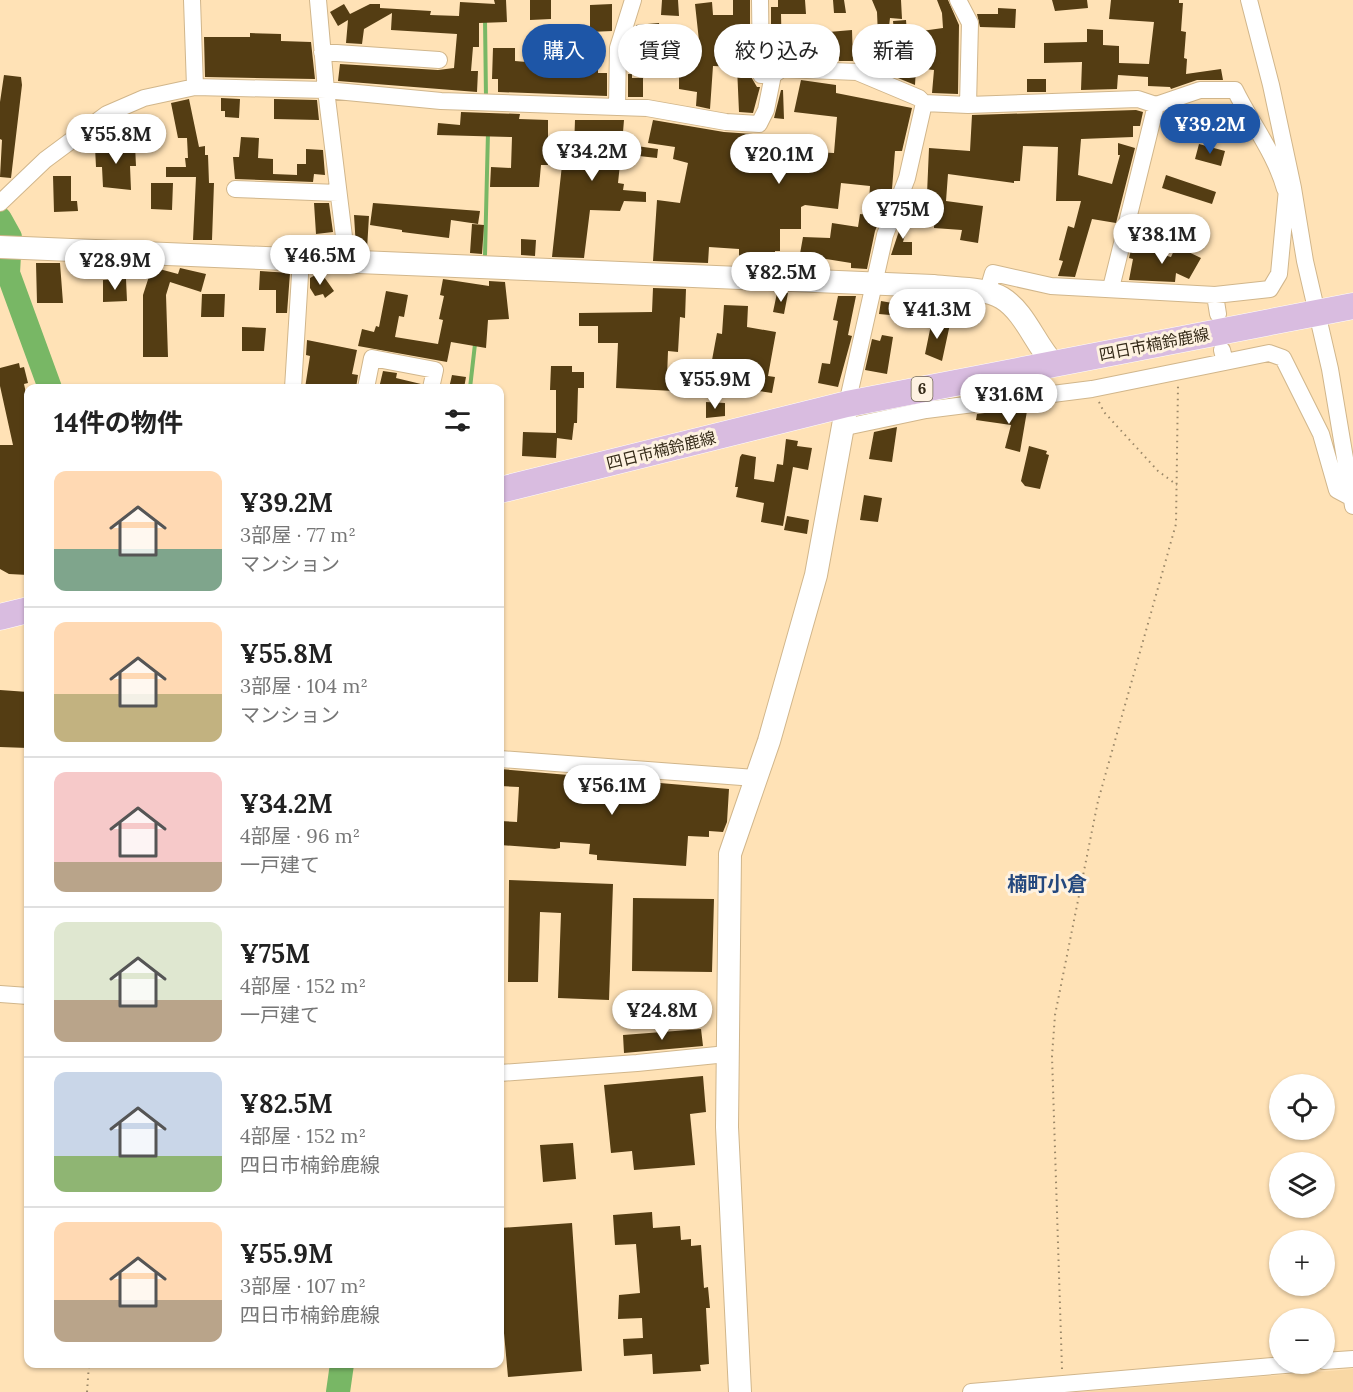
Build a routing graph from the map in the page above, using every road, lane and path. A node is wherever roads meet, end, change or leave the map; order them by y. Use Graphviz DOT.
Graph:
graph roads {
  1 [pos="192,0"];
  2 [pos="318,0"];
  3 [pos="633,0"];
  4 [pos="760,0"];
  5 [pos="958,0"];
  6 [pos="1249,0"];
  7 [pos="760,24"];
  8 [pos="322,52"];
  9 [pos="439,60"];
  10 [pos="840,71"];
  11 [pos="772,78"];
  12 [pos="195,87"];
  13 [pos="326,90"];
  14 [pos="924,103"];
  15 [pos="968,105"];
  16 [pos="1156,105"];
  17 [pos="617,107"];
  18 [pos="1289,188"];
  19 [pos="236,189"];
  20 [pos="338,193"];
  21 [pos="0,203"];
  22 [pos="8,248"];
  23 [pos="301,259"];
  24 [pos="347,261"];
  25 [pos="874,282"];
  26 [pos="1110,288"];
  27 [pos="987,292"];
  28 [pos="1215,295"];
  29 [pos="1351,307"];
  30 [pos="1218,314"];
  31 [pos="1316,314"];
  32 [pos="1053,363"];
  33 [pos="1178,371"];
  34 [pos="293,384"];
  35 [pos="367,384"];
  36 [pos="432,384"];
  37 [pos="1092,389"];
  38 [pos="844,416"];
  39 [pos="1177,485"];
  40 [pos="504,489"];
  41 [pos="1352,502"];
  42 [pos="24,611"];
  43 [pos="0,617"];
  44 [pos="504,759"];
  45 [pos="755,778"];
  46 [pos="0,994"];
  47 [pos="24,996"];
  48 [pos="727,1054"];
  49 [pos="504,1073"];
  50 [pos="1353,1359"];
  51 [pos="1335,1360"];
  52 [pos="1269,1366"];
  53 [pos="88,1368"];
  54 [pos="1064,1383"];
  55 [pos="87,1392"];
  56 [pos="740,1392"];
  57 [pos="971,1392"];
  1 -- 12 [label="street"];
  2 -- 8 [label="street"];
  3 -- 17 [label="street"];
  4 -- 7 [label="street"];
  5 -- 15 [label="street"];
  6 -- 18 [label="street"];
  8 -- 9 [label="street"];
  8 -- 13 [label="street"];
  10 -- 14 [label="street"];
  11 -- 17 [label="street"];
  12 -- 13 [label="street"];
  12 -- 21 [label="street"];
  13 -- 17 [label="street"];
  13 -- 20 [label="street"];
  14 -- 15 [label="street"];
  14 -- 25 [label="street"];
  15 -- 16 [label="street"];
  16 -- 18 [label="street"];
  16 -- 26 [label="street"];
  18 -- 28 [label="street"];
  18 -- 31 [label="street"];
  19 -- 20 [label="street"];
  20 -- 24 [label="street"];
  22 -- 23 [label="street"];
  23 -- 24 [label="street"];
  23 -- 34 [label="street"];
  24 -- 25 [label="street"];
  25 -- 27 [label="street"];
  25 -- 38 [label="street"];
  26 -- 27 [label="street"];
  26 -- 28 [label="street"];
  27 -- 32 [label="street"];
  28 -- 30 [label="street"];
  29 -- 31 [label="main road, 四日市楠鈴鹿線 / 6"];
  31 -- 32 [label="main road, 四日市楠鈴鹿線 / 6"];
  31 -- 41 [label="street"];
  32 -- 38 [label="main road, 四日市楠鈴鹿線 / 6"];
  33 -- 37 [label="street"];
  33 -- 39 [label="path"];
  33 -- 41 [label="street"];
  35 -- 36 [label="street"];
  37 -- 38 [label="street"];
  37 -- 39 [label="path"];
  38 -- 40 [label="main road, 四日市楠鈴鹿線 / 6"];
  38 -- 45 [label="street"];
  39 -- 54 [label="path"];
  42 -- 43 [label="main road"];
  44 -- 45 [label="street"];
  45 -- 48 [label="street"];
  46 -- 47 [label="street"];
  48 -- 49 [label="street"];
  48 -- 56 [label="street"];
  50 -- 51 [label="street"];
  52 -- 54 [label="street"];
  53 -- 55 [label="path"];
  54 -- 57 [label="street"];
}
